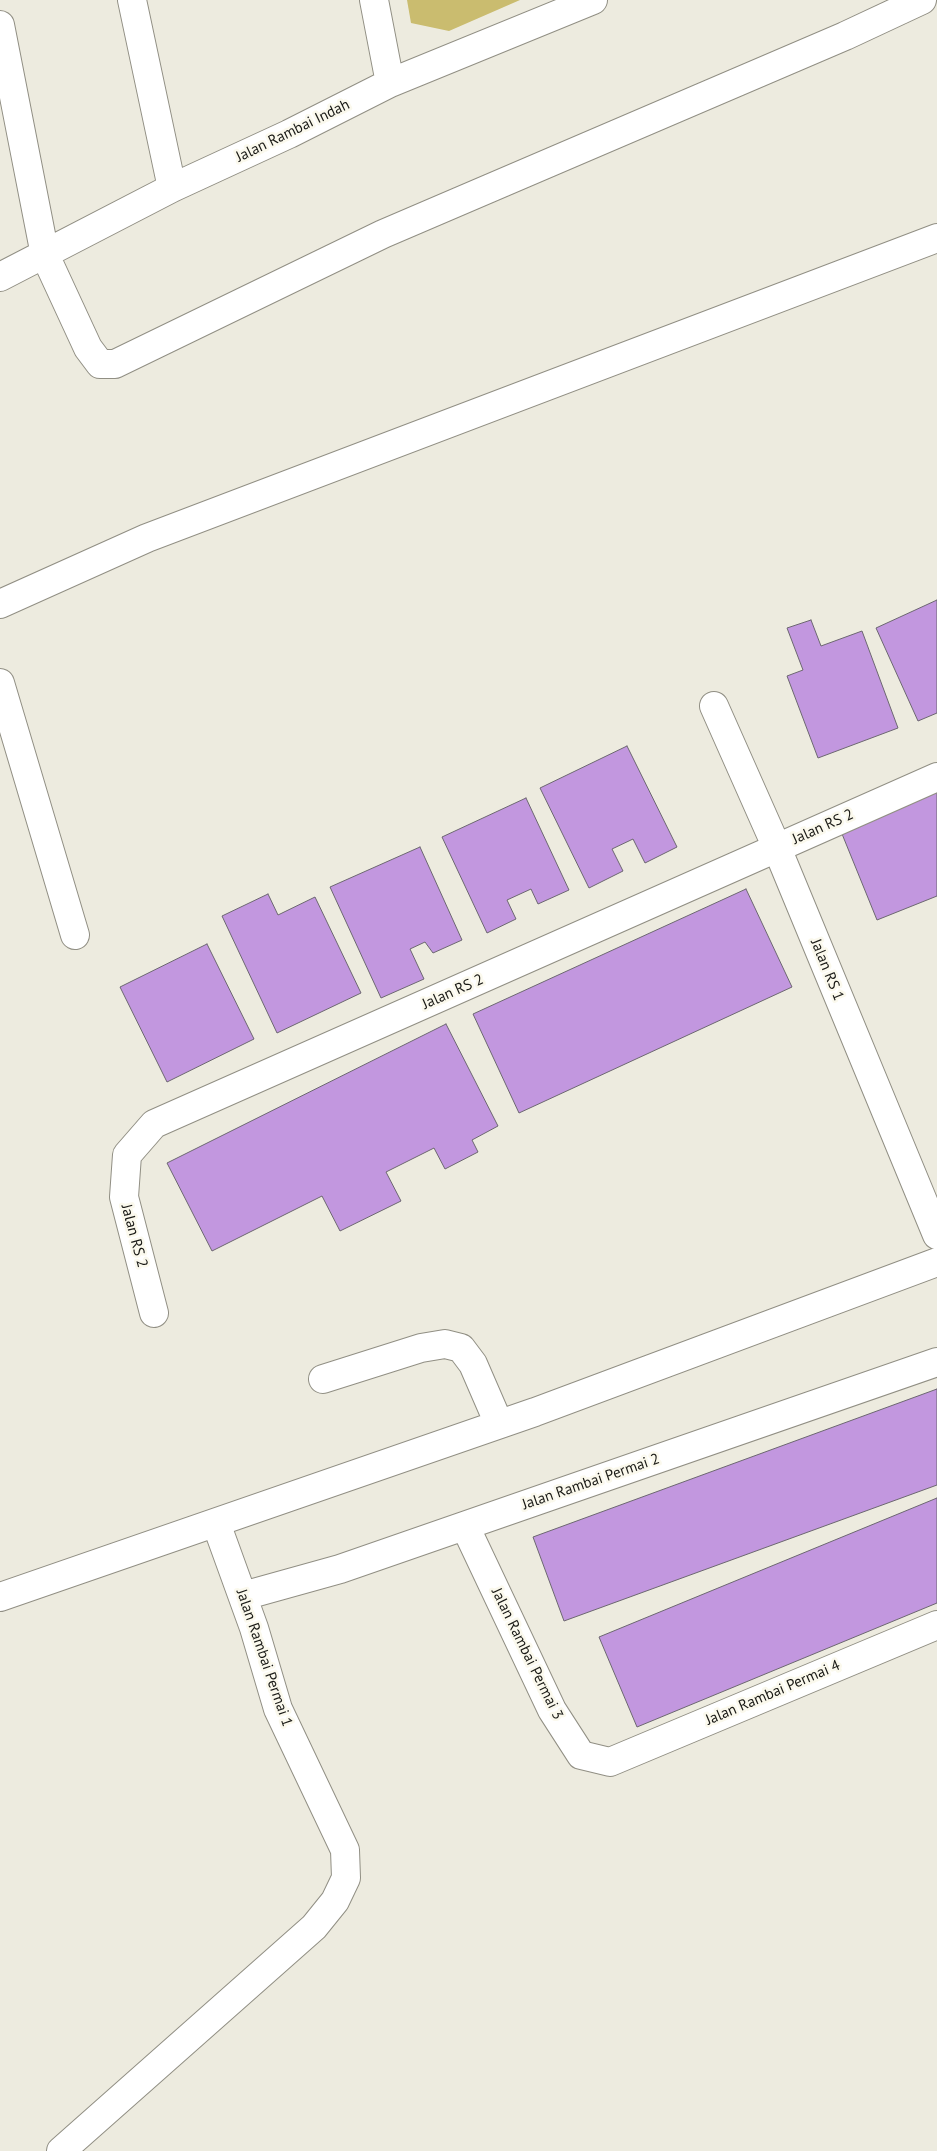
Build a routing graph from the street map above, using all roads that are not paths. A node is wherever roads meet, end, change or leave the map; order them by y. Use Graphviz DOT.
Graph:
graph roads {
  1 [pos="132,0"];
  2 [pos="374,0"];
  3 [pos="593,0"];
  4 [pos="922,0"];
  5 [pos="927,0"];
  6 [pos="937,11"];
  7 [pos="0,25"];
  8 [pos="390,83"];
  9 [pos="172,188"];
  10 [pos="937,238"];
  11 [pos="45,255"];
  12 [pos="0,277"];
  13 [pos="0,604"];
  14 [pos="0,683"];
  15 [pos="714,706"];
  16 [pos="937,777"];
  17 [pos="777,848"];
  18 [pos="75,935"];
  19 [pos="937,1235"];
  20 [pos="937,1262"];
  21 [pos="154,1313"];
  22 [pos="937,1362"];
  23 [pos="323,1379"];
  24 [pos="499,1424"];
  25 [pos="216,1523"];
  26 [pos="465,1526"];
  27 [pos="243,1596"];
  28 [pos="0,1597"];
  29 [pos="937,1625"];
  30 [pos="610,1762"];
  31 [pos="61,2151"];
  1 -- 9 [label="street"];
  2 -- 8 [label="street"];
  3 -- 8 [label="street, Jalan Rambai Indah"];
  4 -- 11 [label="street"];
  5 -- 6 [label="street"];
  7 -- 11 [label="street"];
  8 -- 9 [label="street, Jalan Rambai Indah"];
  9 -- 11 [label="street, Jalan Rambai Indah"];
  10 -- 13 [label="street"];
  11 -- 12 [label="street, Jalan Rambai Indah"];
  14 -- 18 [label="street"];
  15 -- 17 [label="street, Jalan RS 1"];
  16 -- 17 [label="street, Jalan RS 2"];
  17 -- 19 [label="street, Jalan RS 1"];
  17 -- 21 [label="street, Jalan RS 2"];
  20 -- 24 [label="street"];
  22 -- 26 [label="street, Jalan Rambai Permai 2"];
  23 -- 24 [label="street"];
  24 -- 25 [label="street"];
  25 -- 27 [label="street, Jalan Rambai Permai 1"];
  25 -- 28 [label="street"];
  26 -- 27 [label="street, Jalan Rambai Permai 2"];
  26 -- 30 [label="street, Jalan Rambai Permai 3"];
  27 -- 31 [label="street, Jalan Rambai Permai 1"];
  29 -- 30 [label="street, Jalan Rambai Permai 4"];
}
